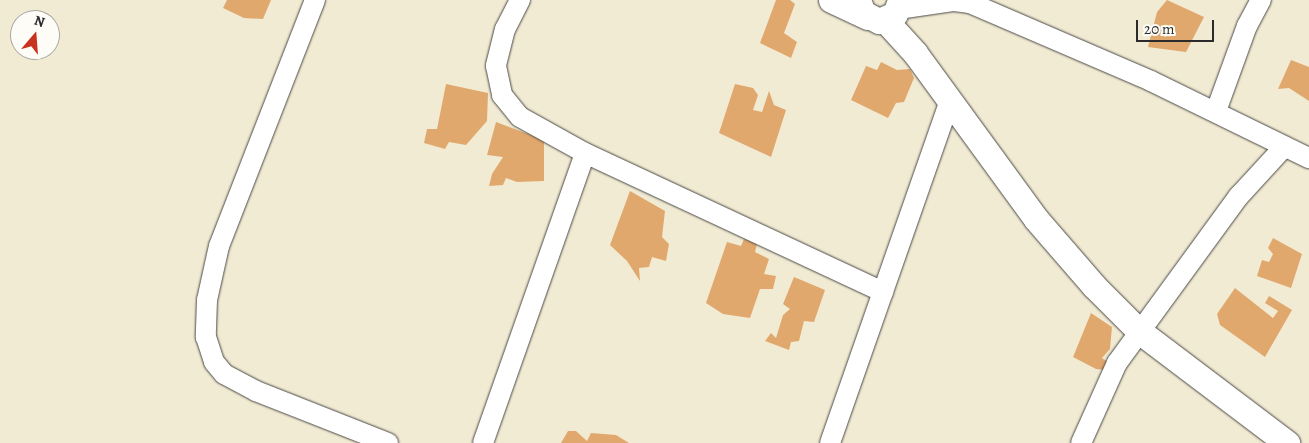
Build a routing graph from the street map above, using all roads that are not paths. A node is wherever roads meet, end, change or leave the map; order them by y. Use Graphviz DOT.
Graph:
graph roads {
  1 [pos="315,0"];
  2 [pos="520,0"];
  3 [pos="831,0"];
  4 [pos="1261,0"];
  5 [pos="887,7"];
  6 [pos="950,100"];
  7 [pos="1216,111"];
  8 [pos="1284,146"];
  9 [pos="585,153"];
  10 [pos="1309,158"];
  11 [pos="883,292"];
  12 [pos="1139,331"];
  13 [pos="388,443"];
  14 [pos="483,443"];
  15 [pos="830,443"];
  16 [pos="1081,443"];
  17 [pos="1287,443"];
  1 -- 13 [label="street"];
  2 -- 9 [label="street"];
  3 -- 5 [label="street"];
  4 -- 7 [label="street"];
  5 -- 6 [label="street"];
  5 -- 7 [label="street"];
  6 -- 11 [label="street"];
  6 -- 12 [label="street"];
  7 -- 8 [label="street"];
  8 -- 10 [label="street"];
  8 -- 12 [label="street"];
  9 -- 11 [label="street"];
  9 -- 14 [label="street"];
  11 -- 15 [label="street"];
  12 -- 16 [label="street"];
  12 -- 17 [label="street"];
}
